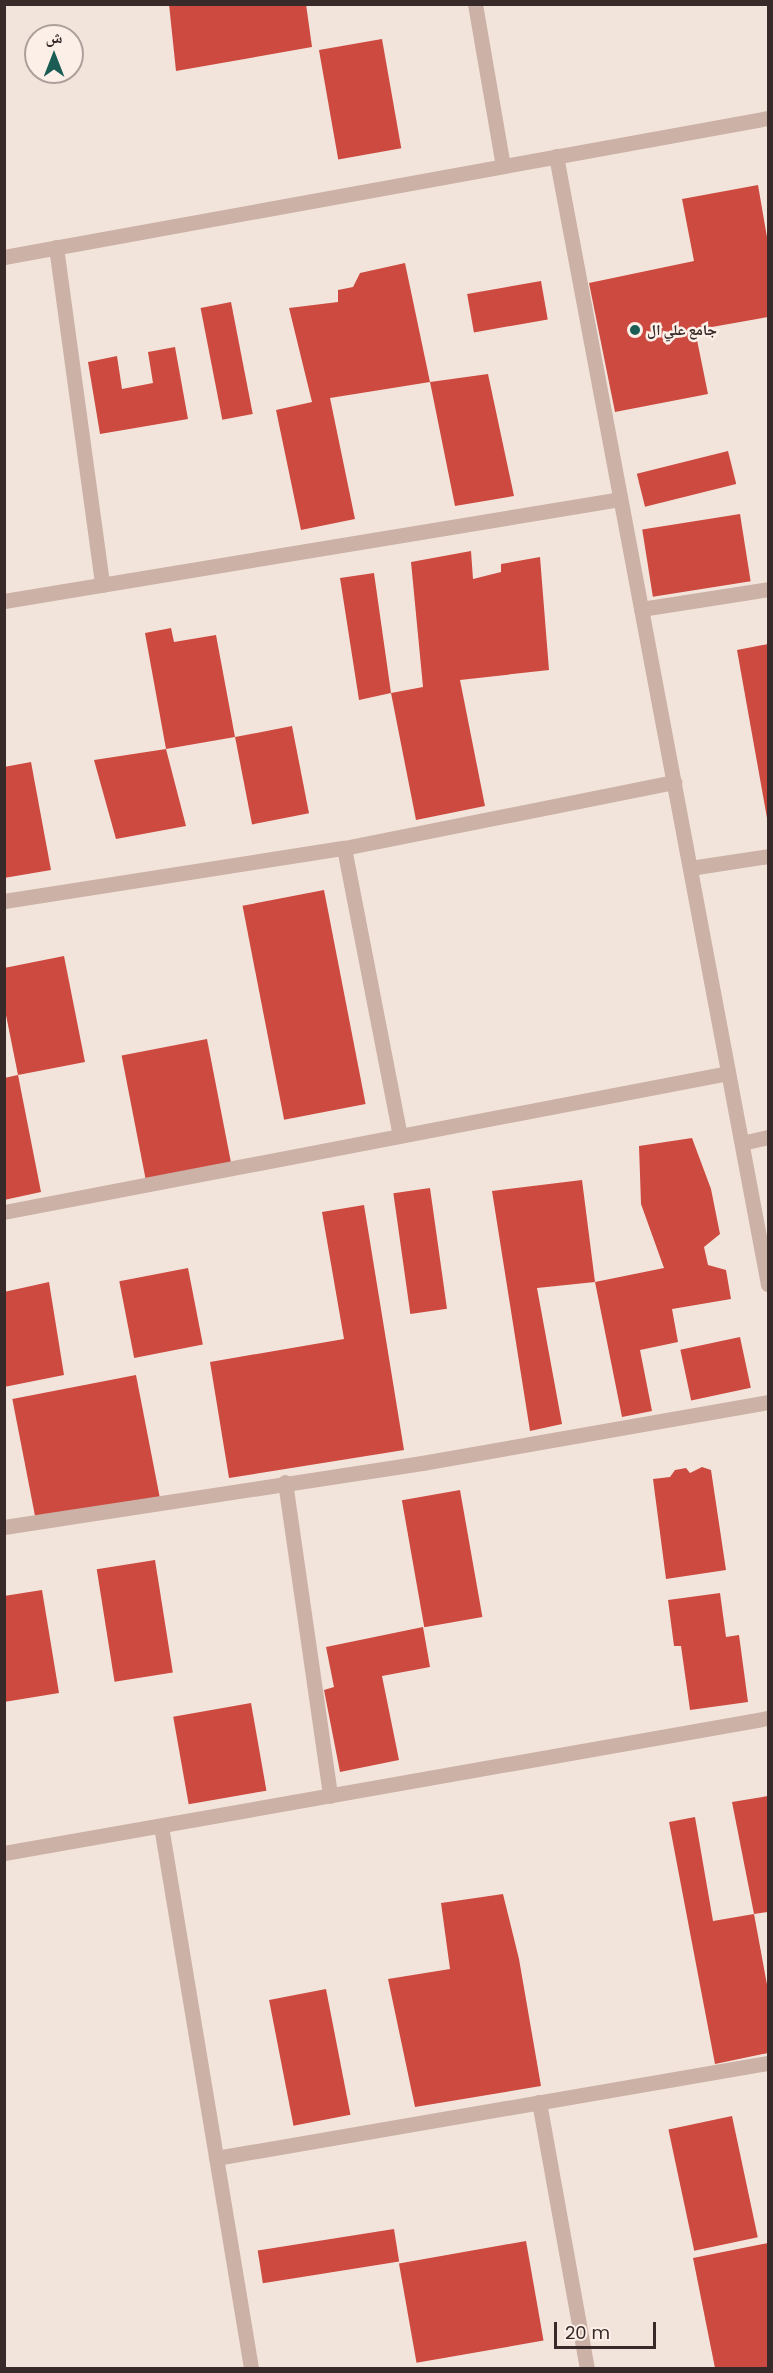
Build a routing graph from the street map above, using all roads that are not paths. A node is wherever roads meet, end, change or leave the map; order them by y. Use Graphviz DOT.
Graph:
graph roads {
  1 [pos="475,4"];
  2 [pos="768,118"];
  3 [pos="556,156"];
  4 [pos="503,166"];
  5 [pos="57,247"];
  6 [pos="4,257"];
  7 [pos="620,500"];
  8 [pos="102,585"];
  9 [pos="768,589"];
  10 [pos="4,601"];
  11 [pos="641,609"];
  12 [pos="674,782"];
  13 [pos="344,848"];
  14 [pos="768,856"];
  15 [pos="690,868"];
  16 [pos="4,901"];
  17 [pos="728,1072"];
  18 [pos="400,1136"];
  19 [pos="768,1137"];
  20 [pos="742,1143"];
  21 [pos="4,1212"];
  22 [pos="768,1284"];
  23 [pos="768,1402"];
  24 [pos="285,1482"];
  25 [pos="4,1527"];
  26 [pos="768,1718"];
  27 [pos="330,1796"];
  28 [pos="161,1826"];
  29 [pos="4,1854"];
  30 [pos="768,2063"];
  31 [pos="539,2102"];
  32 [pos="216,2158"];
  33 [pos="251,2368"];
  34 [pos="587,2368"];
  1 -- 4 [label="street"];
  2 -- 3 [label="street"];
  3 -- 4 [label="street"];
  3 -- 7 [label="street"];
  4 -- 5 [label="street"];
  5 -- 6 [label="street"];
  5 -- 8 [label="street"];
  7 -- 8 [label="street"];
  7 -- 11 [label="street"];
  8 -- 10 [label="street"];
  9 -- 11 [label="street"];
  11 -- 12 [label="street"];
  12 -- 13 [label="street"];
  12 -- 15 [label="street"];
  13 -- 16 [label="street"];
  13 -- 18 [label="street"];
  14 -- 15 [label="street"];
  15 -- 17 [label="street"];
  17 -- 18 [label="street"];
  17 -- 20 [label="street"];
  18 -- 21 [label="street"];
  19 -- 20 [label="street"];
  20 -- 22 [label="street"];
  23 -- 24 [label="street"];
  24 -- 25 [label="street"];
  24 -- 27 [label="street"];
  26 -- 27 [label="street"];
  27 -- 28 [label="street"];
  28 -- 29 [label="street"];
  28 -- 32 [label="street"];
  30 -- 31 [label="street"];
  31 -- 32 [label="street"];
  31 -- 34 [label="street"];
  32 -- 33 [label="street"];
}
